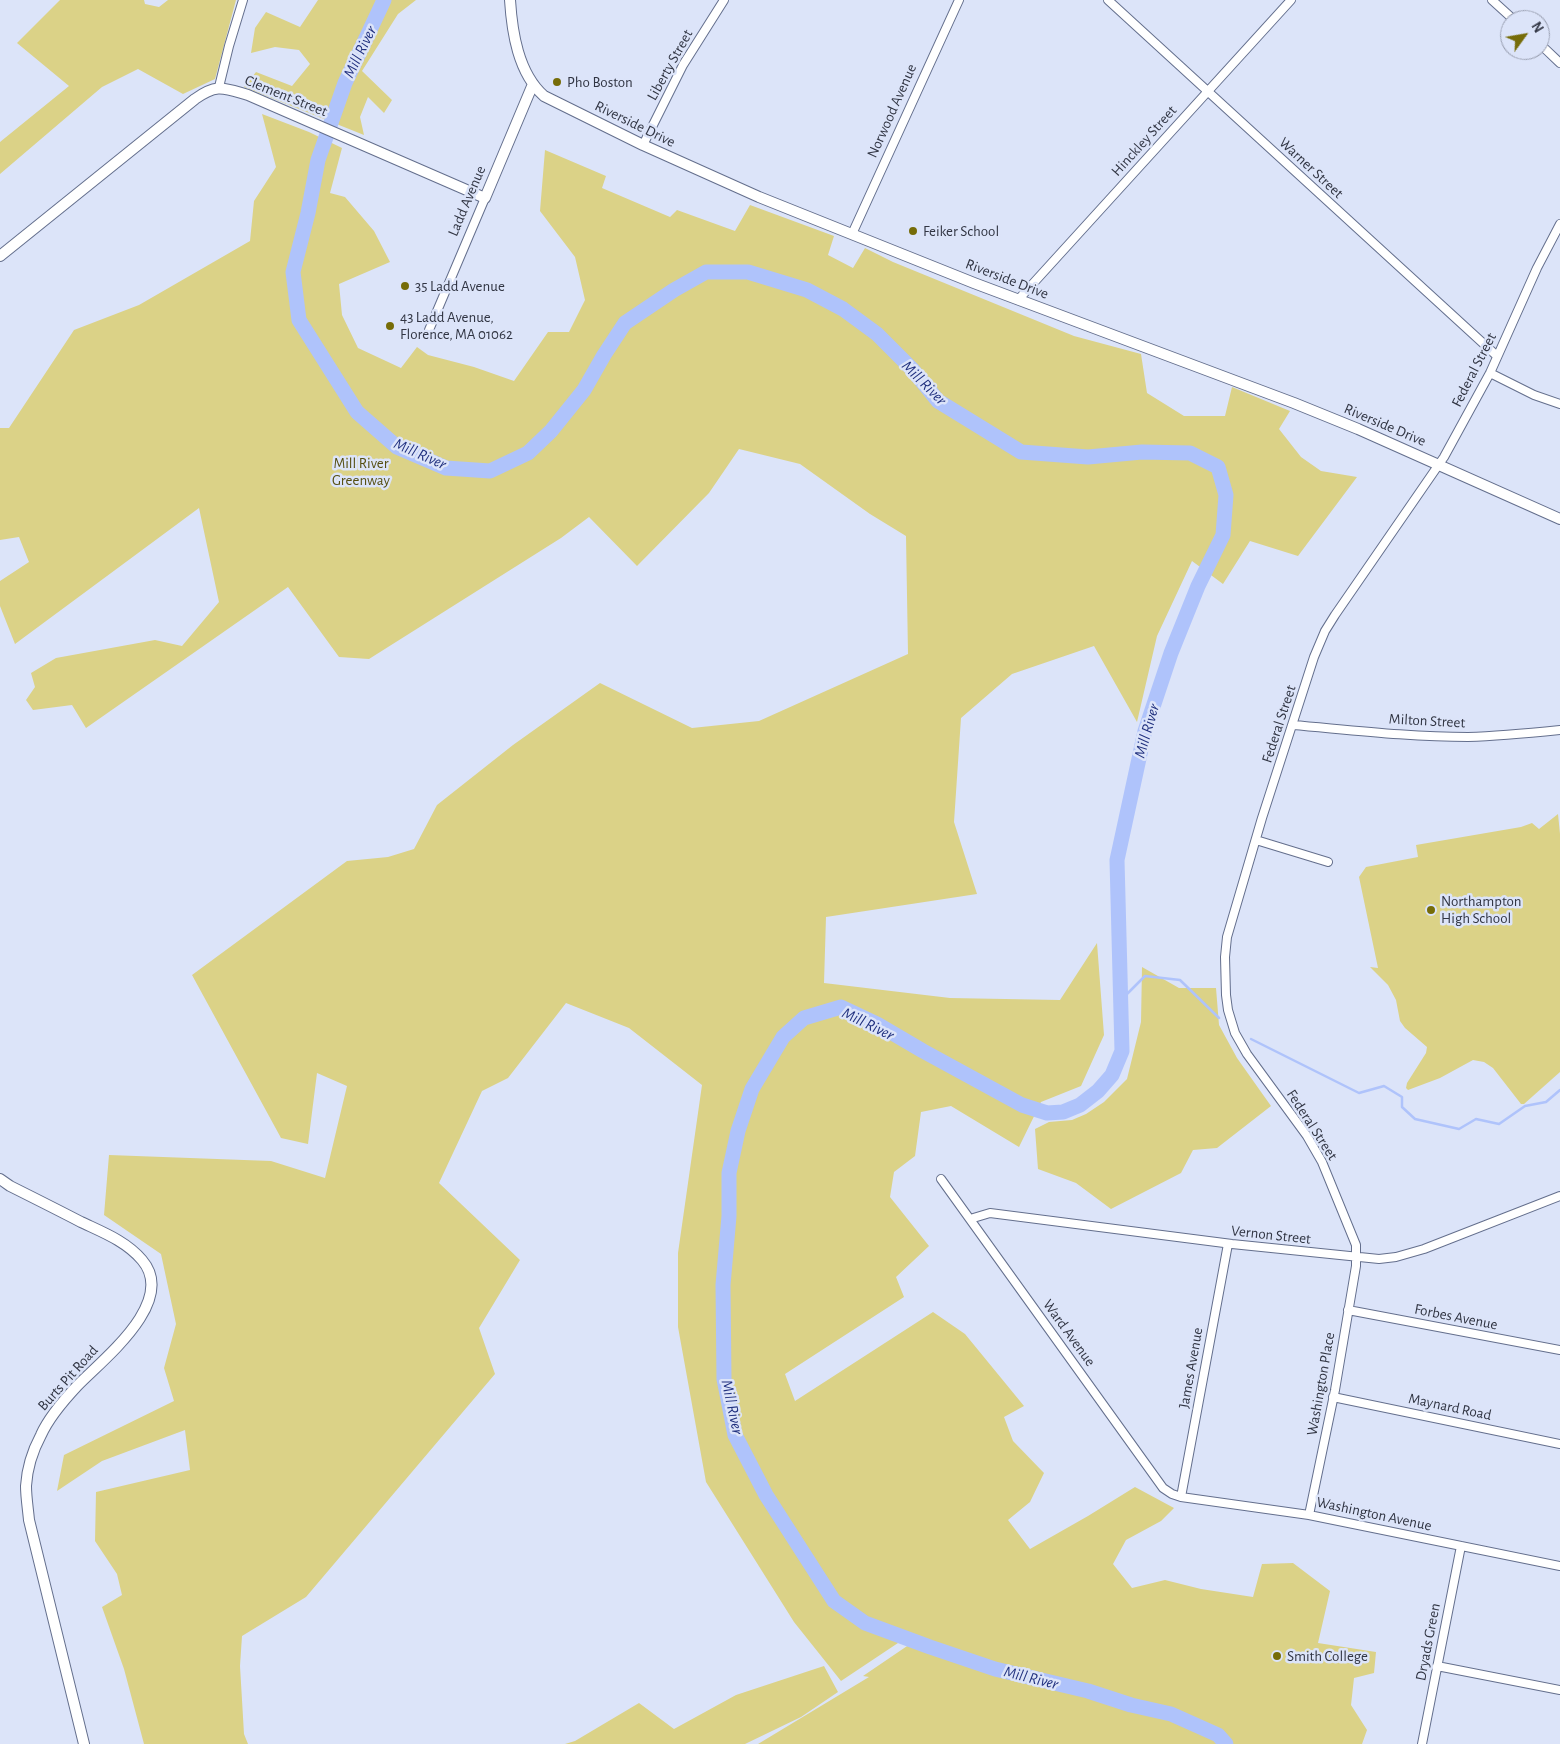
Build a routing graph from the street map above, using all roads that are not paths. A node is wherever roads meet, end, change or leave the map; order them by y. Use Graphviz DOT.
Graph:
graph roads {
  1 [pos="243,0"];
  2 [pos="510,0"];
  3 [pos="724,0"];
  4 [pos="959,0"];
  5 [pos="1108,0"];
  6 [pos="1291,0"];
  7 [pos="1492,0"];
  8 [pos="1503,10"];
  9 [pos="1550,54"];
  10 [pos="1560,63"];
  11 [pos="533,84"];
  12 [pos="219,87"];
  13 [pos="1208,91"];
  14 [pos="642,145"];
  15 [pos="485,198"];
  16 [pos="1560,224"];
  17 [pos="852,234"];
  18 [pos="0,256"];
  19 [pos="1018,300"];
  20 [pos="429,330"];
  21 [pos="1497,356"];
  22 [pos="1490,373"];
  23 [pos="1560,404"];
  24 [pos="1440,464"];
  25 [pos="1560,519"];
  26 [pos="1293,725"];
  27 [pos="1560,730"];
  28 [pos="1256,840"];
  29 [pos="1328,862"];
  30 [pos="0,1179"];
  31 [pos="940,1179"];
  32 [pos="1560,1196"];
  33 [pos="970,1219"];
  34 [pos="1228,1244"];
  35 [pos="1357,1258"];
  36 [pos="1348,1310"];
  37 [pos="1560,1350"];
  38 [pos="1334,1397"];
  39 [pos="1560,1444"];
  40 [pos="1181,1497"];
  41 [pos="1309,1515"];
  42 [pos="1461,1546"];
  43 [pos="1560,1566"];
  44 [pos="1437,1666"];
  45 [pos="1560,1690"];
  46 [pos="84,1744"];
  47 [pos="1422,1744"];
  1 -- 12 [label="street"];
  2 -- 11 [label="street, Riverside Drive"];
  3 -- 14 [label="street, Liberty Street"];
  4 -- 17 [label="street, Norwood Avenue"];
  5 -- 13 [label="street, Warner Street"];
  6 -- 13 [label="street, Hinckley Street"];
  7 -- 8 [label="street"];
  9 -- 10 [label="street"];
  11 -- 14 [label="street, Riverside Drive"];
  11 -- 15 [label="street, Ladd Avenue"];
  12 -- 15 [label="street, Clement Street"];
  12 -- 18 [label="street"];
  13 -- 19 [label="street, Hinckley Street"];
  13 -- 21 [label="street, Warner Street"];
  14 -- 17 [label="street, Riverside Drive"];
  15 -- 20 [label="street, Ladd Avenue"];
  16 -- 21 [label="street, Federal Street"];
  17 -- 19 [label="street, Riverside Drive"];
  19 -- 24 [label="street, Riverside Drive"];
  21 -- 22 [label="street, Federal Street"];
  22 -- 23 [label="street"];
  22 -- 24 [label="street, Federal Street"];
  24 -- 25 [label="street, Riverside Drive"];
  24 -- 26 [label="street, Federal Street"];
  26 -- 27 [label="street, Milton Street"];
  26 -- 28 [label="street, Federal Street"];
  28 -- 29 [label="street"];
  28 -- 35 [label="street, Federal Street"];
  30 -- 46 [label="street, Burts Pit Road"];
  31 -- 33 [label="street, Ward Avenue"];
  32 -- 35 [label="street, Vernon Street"];
  33 -- 34 [label="street, Vernon Street"];
  33 -- 40 [label="street, Ward Avenue"];
  34 -- 35 [label="street, Vernon Street"];
  34 -- 40 [label="street, James Avenue"];
  35 -- 36 [label="street, Washington Place"];
  36 -- 37 [label="street, Forbes Avenue"];
  36 -- 38 [label="street, Washington Place"];
  38 -- 39 [label="street, Maynard Road"];
  38 -- 41 [label="street, Washington Place"];
  40 -- 41 [label="street, Washington Avenue"];
  41 -- 42 [label="street, Washington Avenue"];
  42 -- 43 [label="street, Washington Avenue"];
  42 -- 44 [label="street, Dryads Green"];
  44 -- 45 [label="street"];
  44 -- 47 [label="street, Dryads Green"];
}
